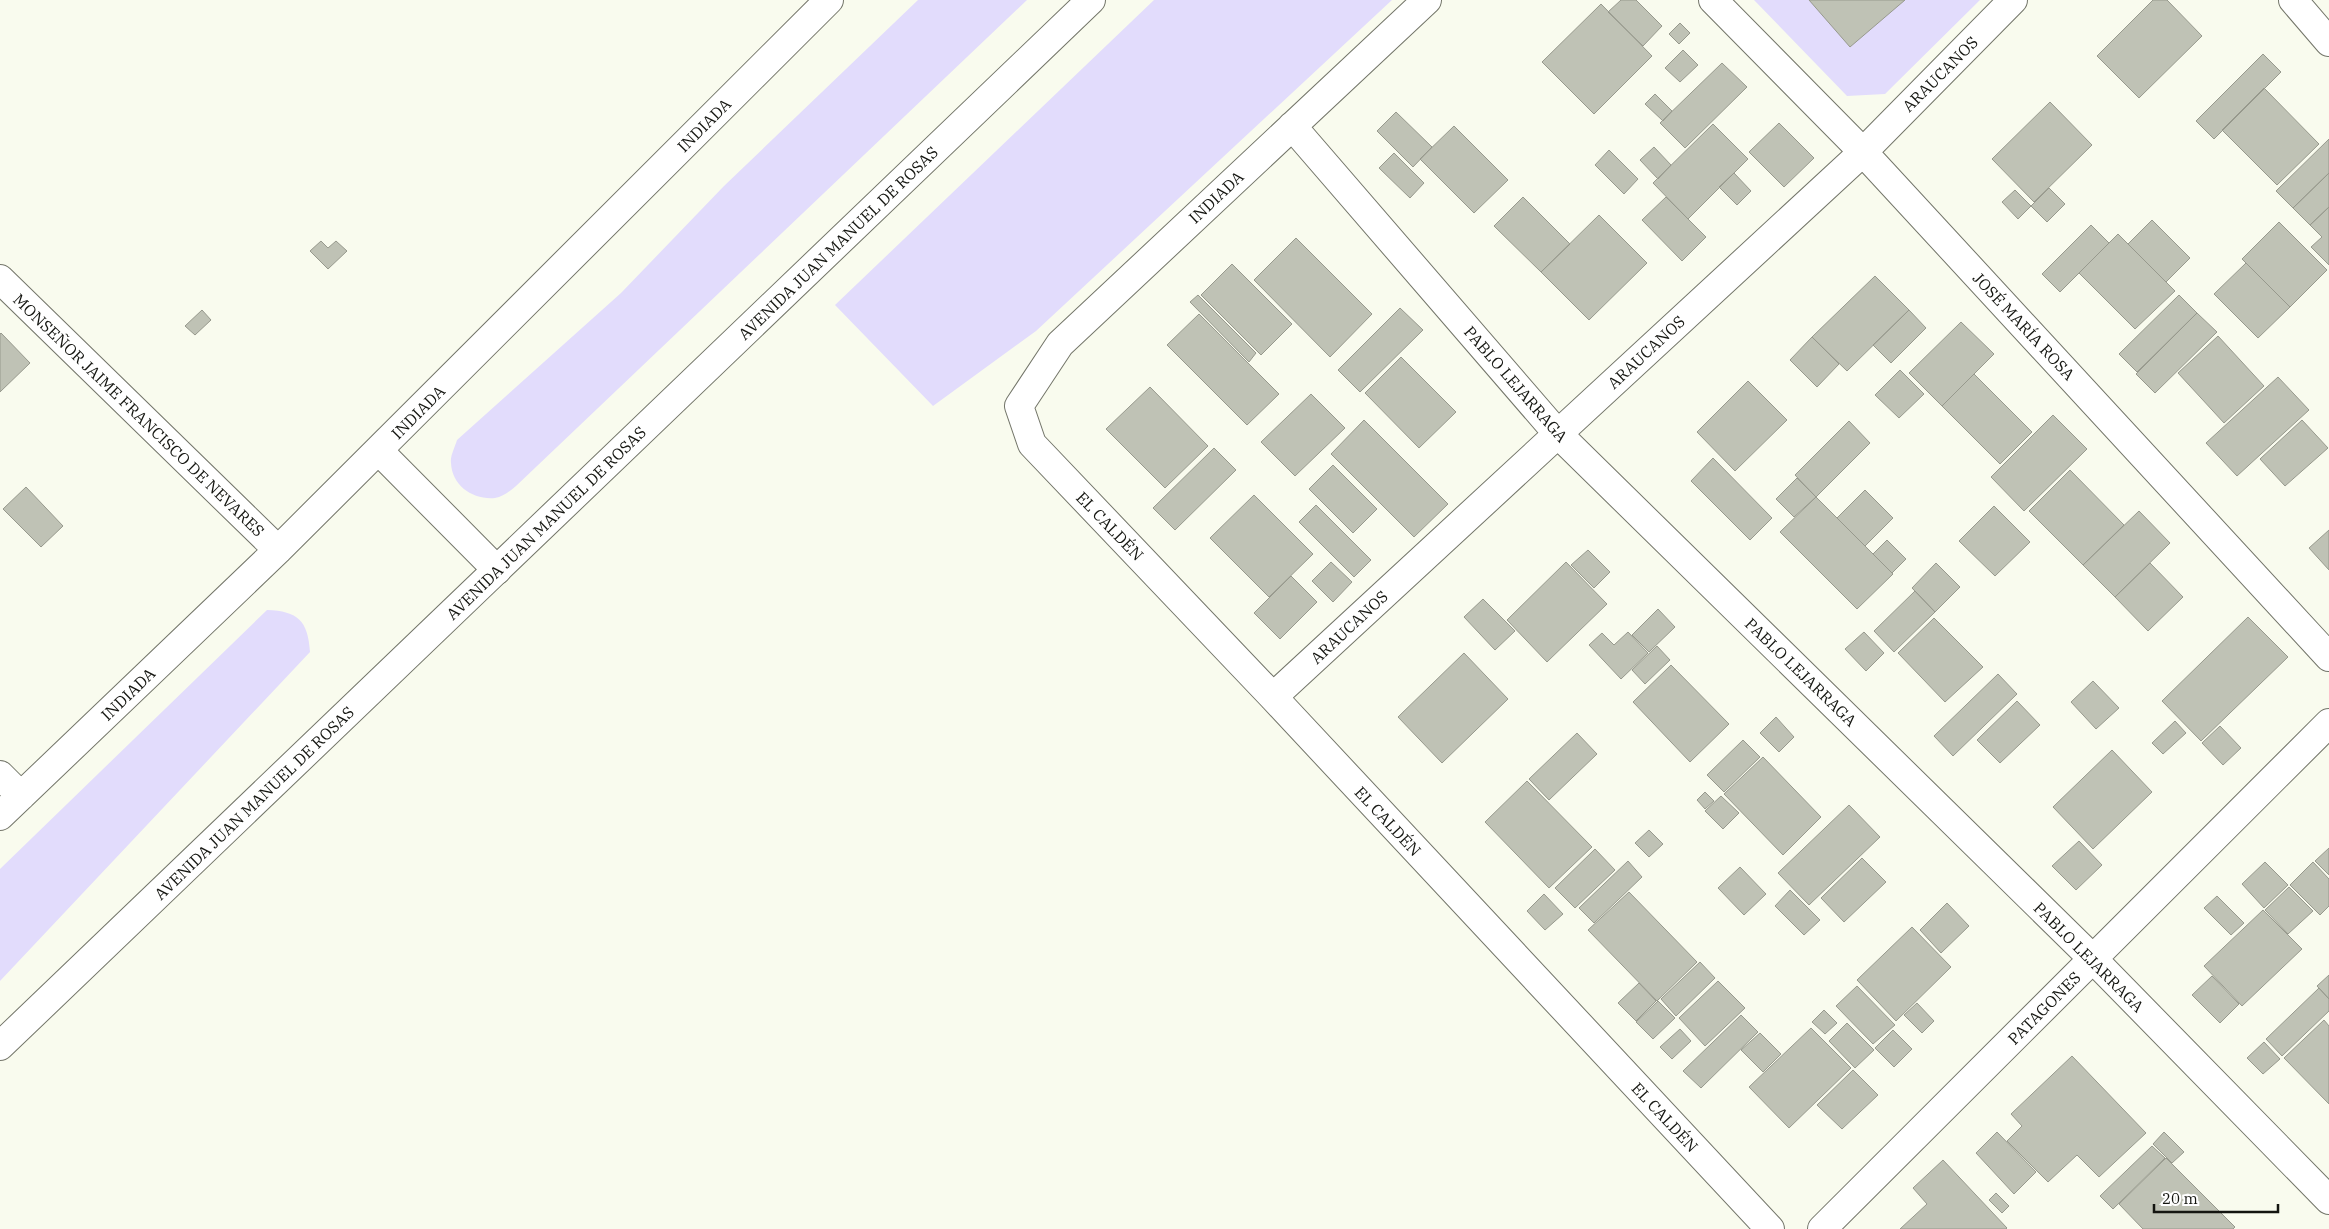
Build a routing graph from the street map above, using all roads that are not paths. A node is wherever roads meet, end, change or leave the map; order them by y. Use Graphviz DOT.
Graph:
graph roads {
  1 [pos="829,0"];
  2 [pos="1091,0"];
  3 [pos="1427,0"];
  4 [pos="1713,0"];
  5 [pos="2013,0"];
  6 [pos="2293,0"];
  7 [pos="2329,42"];
  8 [pos="1292,126"];
  9 [pos="1863,152"];
  10 [pos="0,279"];
  11 [pos="1019,406"];
  12 [pos="1558,434"];
  13 [pos="379,450"];
  14 [pos="278,550"];
  15 [pos="497,570"];
  16 [pos="2329,657"];
  17 [pos="1273,697"];
  18 [pos="2329,723"];
  19 [pos="0,775"];
  20 [pos="21,796"];
  21 [pos="0,816"];
  22 [pos="2093,959"];
  23 [pos="0,1046"];
  24 [pos="2329,1200"];
  25 [pos="1770,1229"];
  26 [pos="1822,1229"];
  1 -- 13 [label="street, INDIADA"];
  2 -- 15 [label="street, AVENIDA JUAN MANUEL DE ROSAS"];
  3 -- 8 [label="street, INDIADA"];
  4 -- 9 [label="street, JOSÉ MARÍA ROSA"];
  5 -- 9 [label="street, ARAUCANOS"];
  6 -- 7 [label="street"];
  8 -- 11 [label="street, INDIADA"];
  8 -- 12 [label="street, PABLO LEJARRAGA"];
  9 -- 12 [label="street, ARAUCANOS"];
  9 -- 16 [label="street, JOSÉ MARÍA ROSA"];
  10 -- 14 [label="street, MONSEÑOR JAIME FRANCISCO DE NEVARES"];
  11 -- 17 [label="street, EL CALDÉN"];
  12 -- 17 [label="street, ARAUCANOS"];
  12 -- 22 [label="street, PABLO LEJARRAGA"];
  13 -- 14 [label="street, INDIADA"];
  13 -- 15 [label="street"];
  14 -- 20 [label="street, INDIADA"];
  15 -- 23 [label="street, AVENIDA JUAN MANUEL DE ROSAS"];
  17 -- 25 [label="street, EL CALDÉN"];
  18 -- 22 [label="street, PATAGONES"];
  19 -- 20 [label="street"];
  20 -- 21 [label="street, INDIADA"];
  22 -- 24 [label="street, PABLO LEJARRAGA"];
  22 -- 26 [label="street, PATAGONES"];
}
